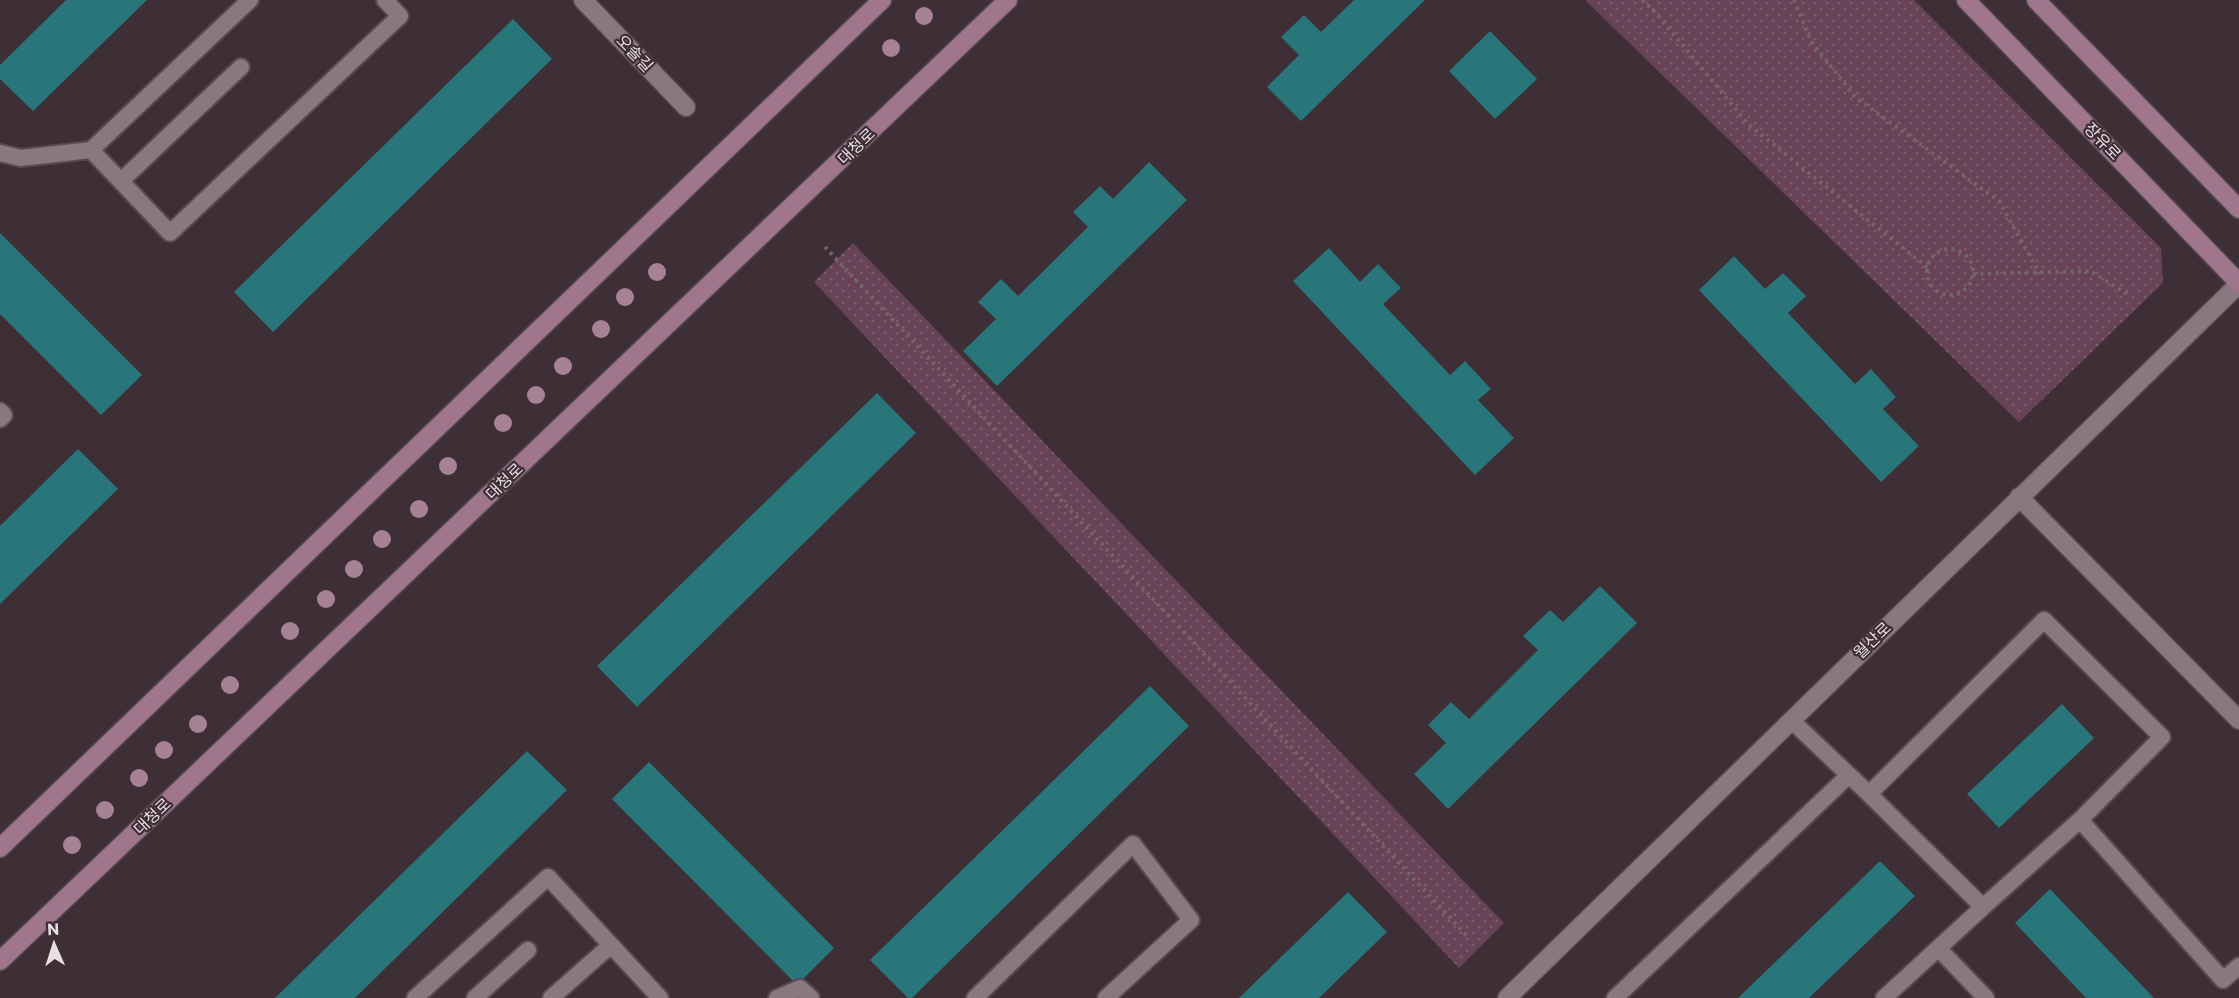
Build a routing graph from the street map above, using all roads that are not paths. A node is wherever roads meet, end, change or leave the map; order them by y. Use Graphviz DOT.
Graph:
graph roads {
  1 [pos="250,0"];
  2 [pos="385,0"];
  3 [pos="583,0"];
  4 [pos="882,0"];
  5 [pos="1008,0"];
  6 [pos="1966,0"];
  7 [pos="2036,0"];
  8 [pos="241,67"];
  9 [pos="686,107"];
  10 [pos="91,150"];
  11 [pos="0,153"];
  12 [pos="121,181"];
  13 [pos="2239,209"];
  14 [pos="2239,283"];
  15 [pos="0,411"];
  16 [pos="0,419"];
  17 [pos="2019,497"];
  18 [pos="1791,720"];
  19 [pos="2239,720"];
  20 [pos="1849,775"];
  21 [pos="1869,794"];
  22 [pos="2080,820"];
  23 [pos="0,848"];
  24 [pos="1983,907"];
  25 [pos="611,945"];
  26 [pos="1939,949"];
  27 [pos="528,950"];
  28 [pos="0,961"];
  29 [pos="2239,966"];
  30 [pos="415,998"];
  31 [pos="475,998"];
  32 [pos="551,998"];
  33 [pos="660,998"];
  34 [pos="777,998"];
  35 [pos="811,998"];
  36 [pos="975,998"];
  37 [pos="1106,998"];
  38 [pos="1507,998"];
  39 [pos="1615,998"];
  40 [pos="1884,998"];
  41 [pos="1986,998"];
  1 -- 10 [label="lane"];
  2 -- 12 [label="lane"];
  3 -- 9 [label="street, 오솔길"];
  4 -- 23 [label="main road"];
  5 -- 28 [label="main road, 대청로"];
  6 -- 14 [label="main road, 장유로"];
  7 -- 13 [label="main road"];
  8 -- 12 [label="lane"];
  10 -- 11 [label="lane"];
  10 -- 12 [label="lane"];
  14 -- 17 [label="street, 월산로"];
  15 -- 16 [label="lane"];
  17 -- 18 [label="street, 월산로"];
  17 -- 19 [label="street"];
  18 -- 20 [label="lane"];
  18 -- 38 [label="street, 월산로"];
  20 -- 21 [label="lane"];
  20 -- 39 [label="lane"];
  21 -- 22 [label="lane"];
  21 -- 24 [label="lane"];
  22 -- 24 [label="lane"];
  22 -- 29 [label="lane"];
  24 -- 26 [label="lane"];
  25 -- 30 [label="lane"];
  25 -- 32 [label="lane"];
  25 -- 33 [label="lane"];
  26 -- 40 [label="lane"];
  26 -- 41 [label="lane"];
  27 -- 31 [label="lane"];
  34 -- 35 [label="lane"];
  36 -- 37 [label="lane"];
}
